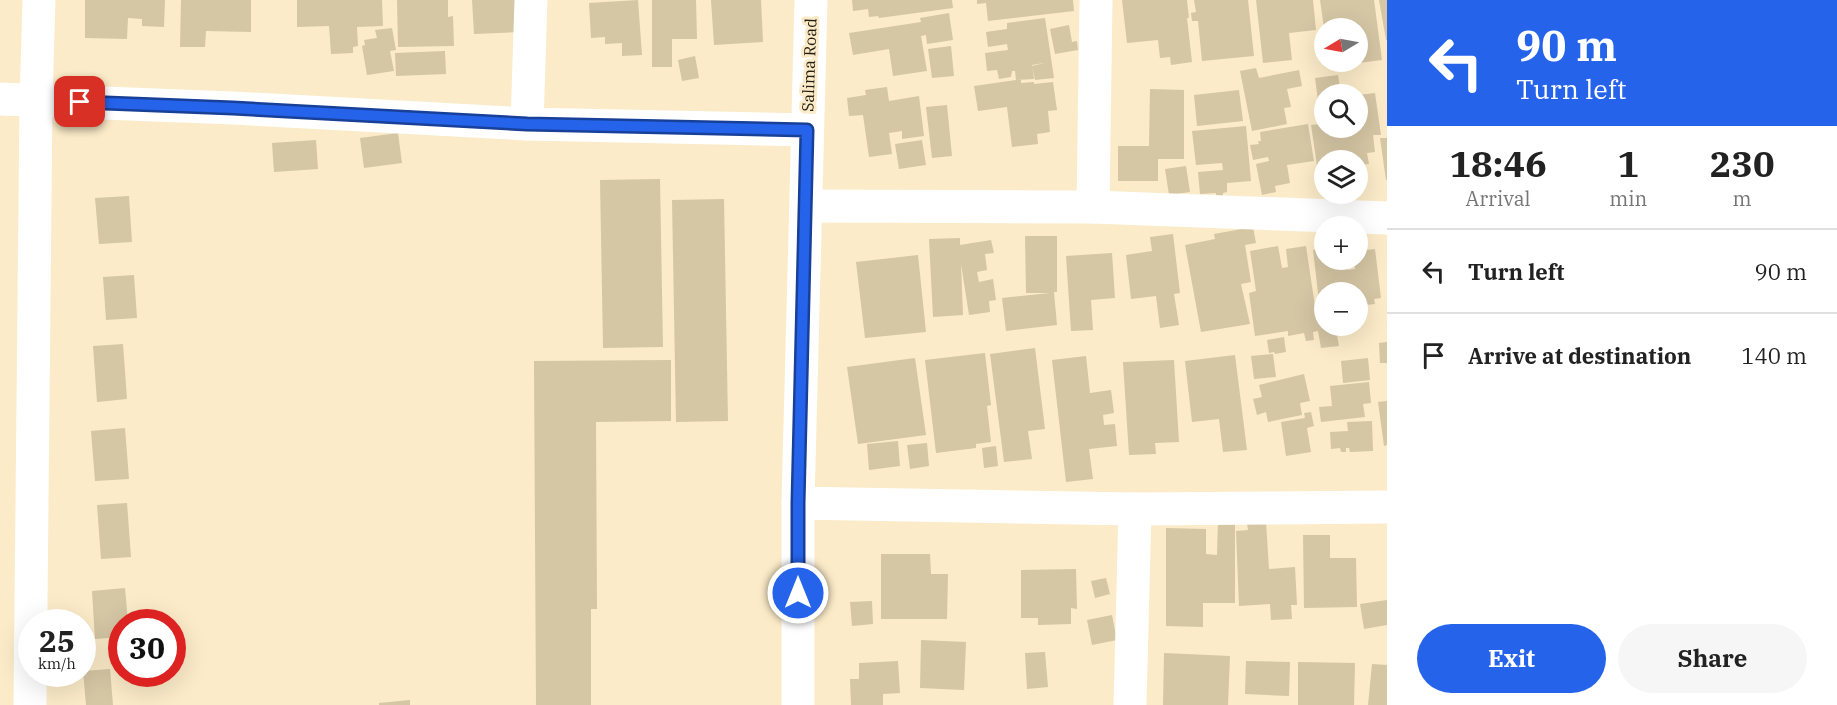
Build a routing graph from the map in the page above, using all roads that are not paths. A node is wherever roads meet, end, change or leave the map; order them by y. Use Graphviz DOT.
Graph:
graph roads {
  1 [pos="39,0"];
  2 [pos="531,0"];
  3 [pos="811,0"];
  4 [pos="1096,0"];
  5 [pos="0,99"];
  6 [pos="36,100"];
  7 [pos="527,124"];
  8 [pos="807,130"];
  9 [pos="806,206"];
  10 [pos="1093,207"];
  11 [pos="1387,218"];
  12 [pos="798,503"];
  13 [pos="1387,507"];
  14 [pos="1135,509"];
  15 [pos="30,705"];
  16 [pos="798,705"];
  17 [pos="1130,705"];
  1 -- 6 [label="street"];
  2 -- 7 [label="street"];
  3 -- 8 [label="street, Salima Road"];
  4 -- 10 [label="street"];
  5 -- 6 [label="street"];
  6 -- 7 [label="street"];
  6 -- 15 [label="street"];
  7 -- 8 [label="street"];
  8 -- 9 [label="street, Salima Road"];
  9 -- 10 [label="street"];
  9 -- 12 [label="street, Salima Road"];
  10 -- 11 [label="street"];
  12 -- 14 [label="street"];
  12 -- 16 [label="street, Salima Road"];
  13 -- 14 [label="street"];
  14 -- 17 [label="street"];
}
